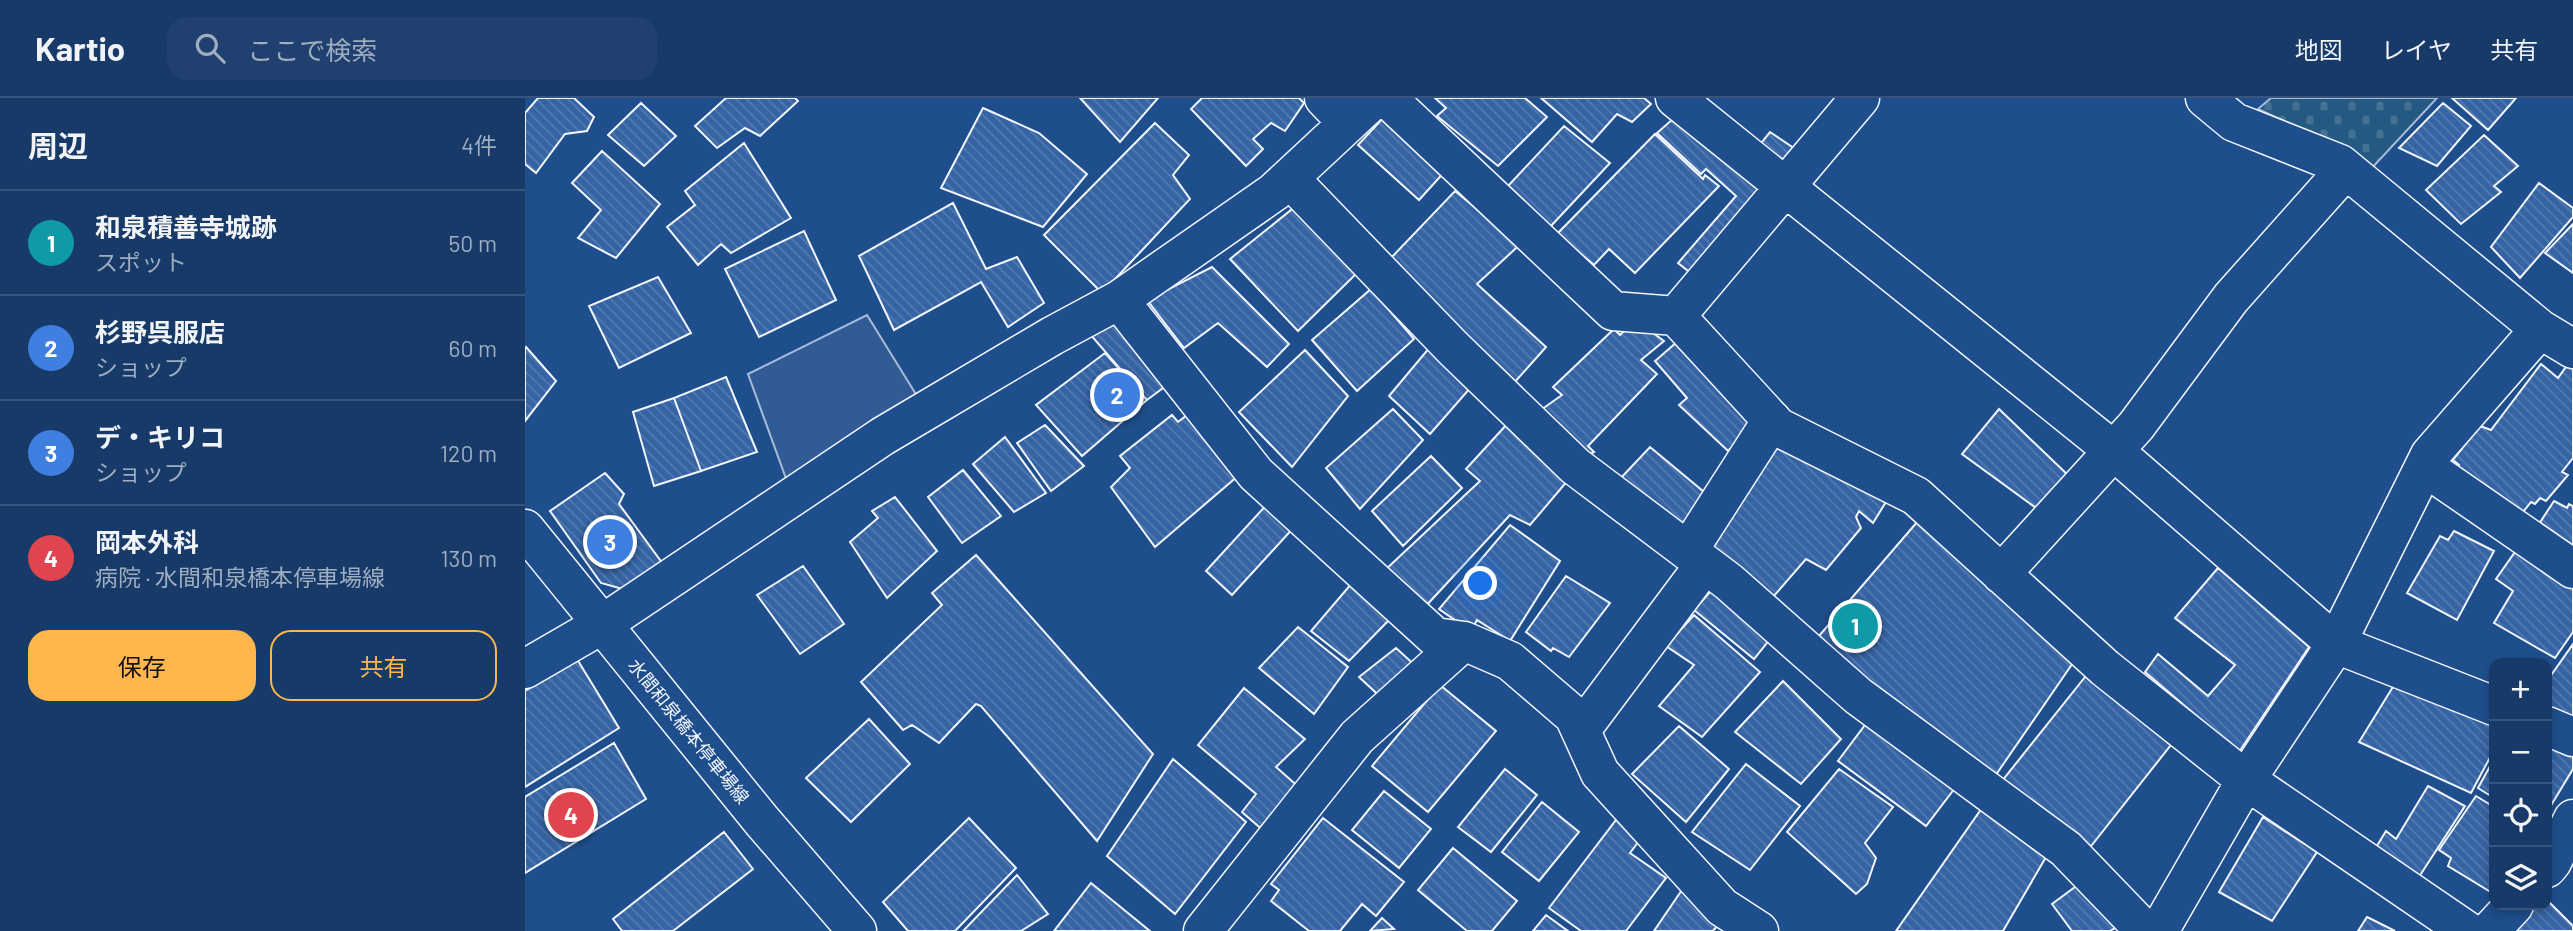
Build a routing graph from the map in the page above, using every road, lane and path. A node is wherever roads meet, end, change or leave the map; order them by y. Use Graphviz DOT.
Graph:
graph roads {
  1 [pos="1387,98"];
  2 [pos="1675,98"];
  3 [pos="1860,98"];
  4 [pos="2205,98"];
  5 [pos="1349,106"];
  6 [pos="2346,169"];
  7 [pos="1289,178"];
  8 [pos="1784,187"];
  9 [pos="1119,300"];
  10 [pos="1676,316"];
  11 [pos="2540,329"];
  12 [pos="2573,349"];
  13 [pos="1772,420"];
  14 [pos="2114,451"];
  15 [pos="2424,467"];
  16 [pos="525,529"];
  17 [pos="1697,557"];
  18 [pos="2573,569"];
  19 [pos="2001,574"];
  20 [pos="601,625"];
  21 [pos="1464,641"];
  22 [pos="2336,644"];
  23 [pos="525,669"];
  24 [pos="2489,704"];
  25 [pos="2552,728"];
  26 [pos="1581,730"];
  27 [pos="2573,737"];
  28 [pos="2246,780"];
  29 [pos="2573,819"];
  30 [pos="2552,862"];
  31 [pos="2509,910"];
  32 [pos="1739,926"];
  33 [pos="857,931"];
  34 [pos="1203,931"];
  35 [pos="2145,931"];
  36 [pos="2159,931"];
  37 [pos="2467,931"];
  38 [pos="2490,931"];
  1 -- 10 [label="street"];
  2 -- 8 [label="street"];
  3 -- 8 [label="street"];
  4 -- 6 [label="street"];
  5 -- 7 [label="street"];
  6 -- 11 [label="street"];
  6 -- 14 [label="street"];
  7 -- 9 [label="street"];
  7 -- 17 [label="street"];
  8 -- 10 [label="street"];
  8 -- 14 [label="street"];
  9 -- 20 [label="street"];
  9 -- 21 [label="street"];
  10 -- 13 [label="street"];
  11 -- 12 [label="street"];
  11 -- 15 [label="street"];
  13 -- 17 [label="street"];
  13 -- 19 [label="street"];
  14 -- 19 [label="street"];
  14 -- 22 [label="street"];
  15 -- 18 [label="street"];
  15 -- 22 [label="street"];
  16 -- 20 [label="street, 水間和泉橋本停車場線"];
  17 -- 26 [label="street"];
  17 -- 35 [label="street"];
  19 -- 28 [label="street"];
  20 -- 23 [label="street"];
  20 -- 33 [label="street, 水間和泉橋本停車場線"];
  21 -- 26 [label="street"];
  21 -- 34 [label="street"];
  22 -- 24 [label="street"];
  22 -- 28 [label="street"];
  25 -- 27 [label="street"];
  26 -- 32 [label="street"];
  28 -- 36 [label="street"];
  28 -- 37 [label="street"];
  29 -- 30 [label="street"];
  31 -- 38 [label="street"];
}
